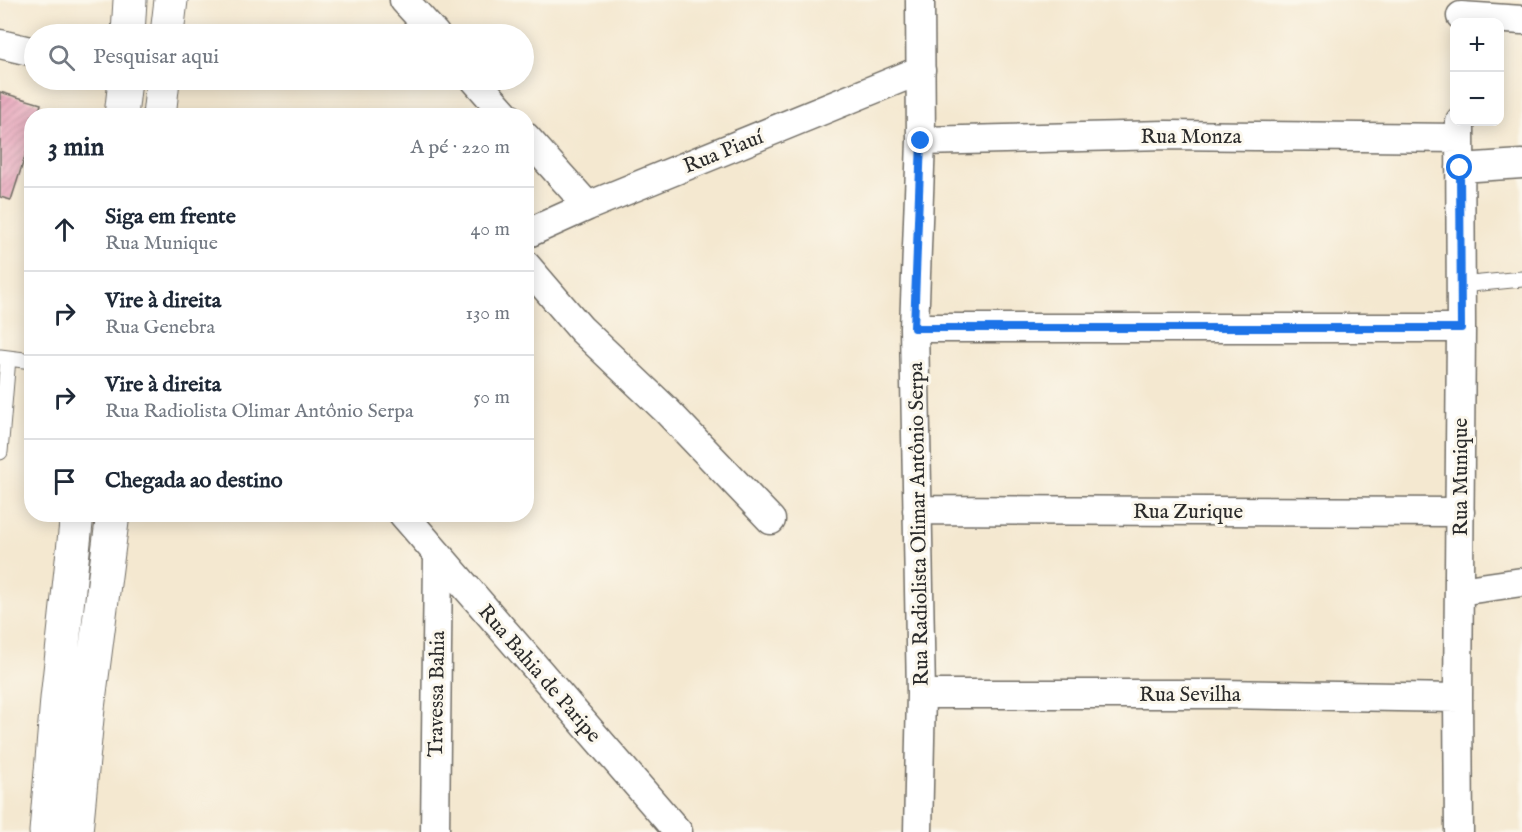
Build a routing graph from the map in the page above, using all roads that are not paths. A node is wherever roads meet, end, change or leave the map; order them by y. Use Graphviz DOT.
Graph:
graph roads {
  1 [pos="130,0"];
  2 [pos="171,0"];
  3 [pos="404,0"];
  4 [pos="920,0"];
  5 [pos="1460,13"];
  6 [pos="1522,20"];
  7 [pos="129,24"];
  8 [pos="168,24"];
  9 [pos="426,24"];
  10 [pos="0,44"];
  11 [pos="24,50"];
  12 [pos="921,70"];
  13 [pos="124,90"];
  14 [pos="162,90"];
  15 [pos="484,90"];
  16 [pos="122,108"];
  17 [pos="160,108"];
  18 [pos="500,108"];
  19 [pos="1460,130"];
  20 [pos="921,141"];
  21 [pos="534,146"];
  22 [pos="1522,164"];
  23 [pos="1460,168"];
  24 [pos="588,206"];
  25 [pos="534,230"];
  26 [pos="534,274"];
  27 [pos="1522,279"];
  28 [pos="1461,285"];
  29 [pos="914,328"];
  30 [pos="1461,328"];
  31 [pos="4,358"];
  32 [pos="24,360"];
  33 [pos="0,452"];
  34 [pos="916,510"];
  35 [pos="1460,512"];
  36 [pos="771,520"];
  37 [pos="76,522"];
  38 [pos="112,522"];
  39 [pos="410,522"];
  40 [pos="438,556"];
  41 [pos="1522,582"];
  42 [pos="1460,591"];
  43 [pos="921,694"];
  44 [pos="1458,698"];
  45 [pos="46,832"];
  46 [pos="76,832"];
  47 [pos="435,832"];
  48 [pos="678,832"];
  49 [pos="918,832"];
  50 [pos="1459,832"];
  1 -- 7 [label="main road"];
  2 -- 8 [label="main road"];
  3 -- 9 [label="street"];
  4 -- 12 [label="street, Rua Radiolista Olimar Antônio Serpa"];
  5 -- 6 [label="street"];
  10 -- 11 [label="street"];
  12 -- 20 [label="street, Rua Radiolista Olimar Antônio Serpa"];
  12 -- 24 [label="street, Rua Piauí"];
  13 -- 16 [label="main road"];
  14 -- 17 [label="main road"];
  15 -- 18 [label="street"];
  19 -- 20 [label="street, Rua Monza"];
  19 -- 23 [label="street, Rua Munique"];
  20 -- 29 [label="street, Rua Radiolista Olimar Antônio Serpa"];
  21 -- 24 [label="street"];
  22 -- 23 [label="street"];
  23 -- 28 [label="street, Rua Munique"];
  24 -- 25 [label="street, Rua Piauí"];
  26 -- 36 [label="street"];
  27 -- 28 [label="lane"];
  28 -- 30 [label="street, Rua Munique"];
  29 -- 30 [label="street"];
  29 -- 34 [label="street, Rua Radiolista Olimar Antônio Serpa"];
  30 -- 35 [label="street, Rua Munique"];
  31 -- 32 [label="lane"];
  31 -- 33 [label="lane"];
  34 -- 35 [label="street, Rua Zurique"];
  34 -- 43 [label="street, Rua Radiolista Olimar Antônio Serpa"];
  35 -- 42 [label="street, Rua Munique"];
  37 -- 45 [label="main road"];
  38 -- 46 [label="main road"];
  39 -- 40 [label="street, Rua Bahia de Paripe"];
  40 -- 47 [label="street, Travessa Bahia"];
  40 -- 48 [label="street, Rua Bahia de Paripe"];
  41 -- 42 [label="street"];
  42 -- 44 [label="street, Rua Munique"];
  43 -- 44 [label="street, Rua Sevilha"];
  43 -- 49 [label="street, Rua Radiolista Olimar Antônio Serpa"];
  44 -- 50 [label="street, Rua Munique"];
}
